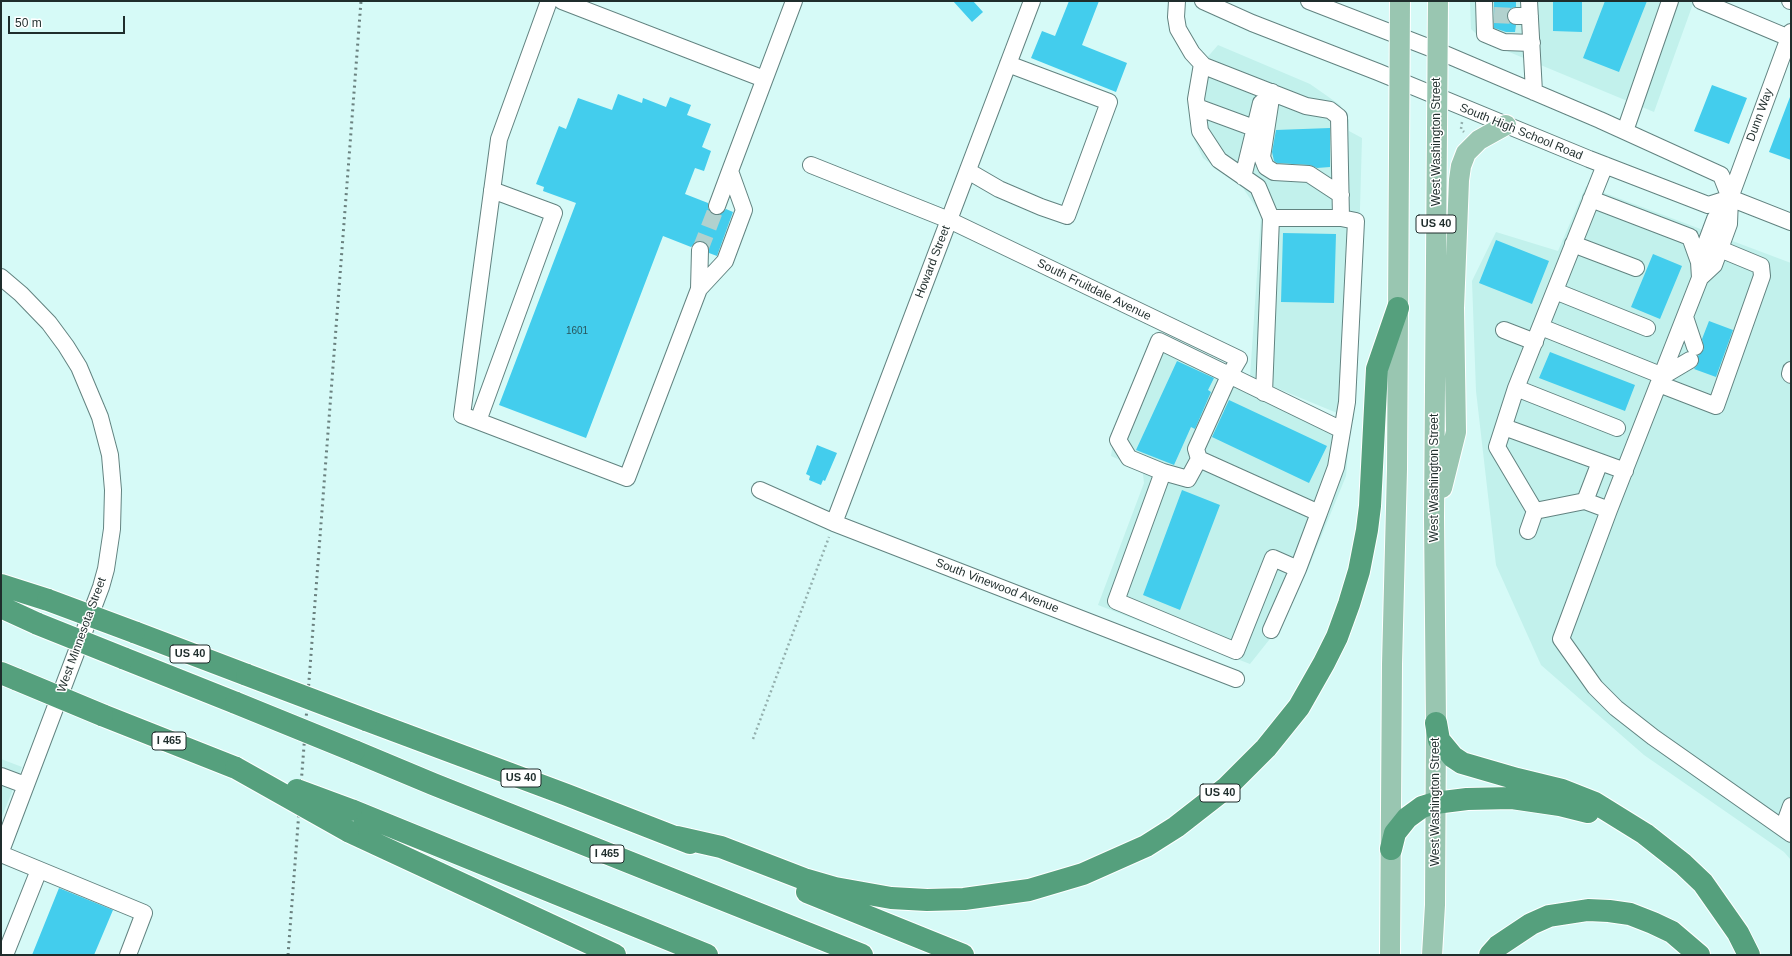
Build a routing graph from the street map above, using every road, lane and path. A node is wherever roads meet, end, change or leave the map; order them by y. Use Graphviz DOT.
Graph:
graph roads {
  1 [pos="549,1"];
  2 [pos="562,1"];
  3 [pos="794,1"];
  4 [pos="1032,1"];
  5 [pos="1177,1"];
  6 [pos="1202,1"];
  7 [pos="1308,1"];
  8 [pos="1400,1"];
  9 [pos="1438,1"];
  10 [pos="1670,1"];
  11 [pos="1701,1"];
  12 [pos="1488,10"];
  13 [pos="1525,11"];
  14 [pos="1790,35"];
  15 [pos="1399,36"];
  16 [pos="1532,43"];
  17 [pos="1438,51"];
  18 [pos="1008,64"];
  19 [pos="1202,64"];
  20 [pos="764,79"];
  21 [pos="1399,81"];
  22 [pos="1268,91"];
  23 [pos="1534,92"];
  24 [pos="1437,98"];
  25 [pos="1197,107"];
  26 [pos="1506,125"];
  27 [pos="1254,128"];
  28 [pos="1456,129"];
  29 [pos="1461,129"];
  30 [pos="1625,131"];
  31 [pos="811,165"];
  32 [pos="1605,165"];
  33 [pos="730,171"];
  34 [pos="968,171"];
  35 [pos="1243,177"];
  36 [pos="492,190"];
  37 [pos="1341,195"];
  38 [pos="1730,198"];
  39 [pos="1591,199"];
  40 [pos="717,206"];
  41 [pos="1271,218"];
  42 [pos="949,220"];
  43 [pos="1348,220"];
  44 [pos="1791,222"];
  45 [pos="1573,244"];
  46 [pos="1720,249"];
  47 [pos="700,250"];
  48 [pos="1699,262"];
  49 [pos="1636,268"];
  50 [pos="1,277"];
  51 [pos="1700,278"];
  52 [pos="699,289"];
  53 [pos="1555,291"];
  54 [pos="1398,308"];
  55 [pos="1685,317"];
  56 [pos="1647,328"];
  57 [pos="1504,330"];
  58 [pos="1538,334"];
  59 [pos="1791,370"];
  60 [pos="1791,375"];
  61 [pos="1229,376"];
  62 [pos="1661,380"];
  63 [pos="1516,388"];
  64 [pos="1264,393"];
  65 [pos="478,421"];
  66 [pos="1504,427"];
  67 [pos="1617,428"];
  68 [pos="1342,430"];
  69 [pos="1200,459"];
  70 [pos="1600,462"];
  71 [pos="1625,471"];
  72 [pos="1163,472"];
  73 [pos="760,490"];
  74 [pos="1585,501"];
  75 [pos="1609,510"];
  76 [pos="1535,511"];
  77 [pos="1319,513"];
  78 [pos="1434,517"];
  79 [pos="834,523"];
  80 [pos="1528,531"];
  81 [pos="1298,570"];
  82 [pos="1,585"];
  83 [pos="1,607"];
  84 [pos="1271,630"];
  85 [pos="9,677"];
  86 [pos="1236,679"];
  87 [pos="1436,723"];
  88 [pos="753,739"];
  89 [pos="236,768"];
  90 [pos="1,776"];
  91 [pos="25,785"];
  92 [pos="1435,803"];
  93 [pos="1791,806"];
  94 [pos="1622,821"];
  95 [pos="1787,831"];
  96 [pos="677,837"];
  97 [pos="1391,849"];
  98 [pos="1,850"];
  99 [pos="1,854"];
  100 [pos="39,870"];
  101 [pos="5,955"];
  102 [pos="128,955"];
  103 [pos="615,955"];
  104 [pos="707,955"];
  105 [pos="862,955"];
  106 [pos="963,955"];
  107 [pos="1390,955"];
  108 [pos="1432,955"];
  109 [pos="1490,955"];
  110 [pos="1699,955"];
  111 [pos="1749,955"];
  1 -- 36 [label="street"];
  2 -- 20 [label="street"];
  3 -- 20 [label="street"];
  4 -- 18 [label="street, Howard Street"];
  5 -- 19 [label="street"];
  6 -- 21 [label="street, South High School Road"];
  7 -- 15 [label="street"];
  8 -- 15 [label="main road"];
  9 -- 17 [label="main road, West Washington Street / US 40"];
  10 -- 30 [label="street"];
  11 -- 14 [label="street"];
  12 -- 16 [label="street"];
  13 -- 16 [label="street"];
  14 -- 38 [label="street, Dunn Way"];
  15 -- 17 [label="street"];
  15 -- 21 [label="main road"];
  16 -- 23 [label="street"];
  17 -- 23 [label="street"];
  17 -- 24 [label="main road, West Washington Street / US 40"];
  18 -- 34 [label="street, Howard Street"];
  18 -- 34 [label="street"];
  19 -- 22 [label="street"];
  19 -- 25 [label="street"];
  20 -- 33 [label="street"];
  21 -- 24 [label="street, South High School Road"];
  21 -- 54 [label="main road"];
  22 -- 27 [label="street"];
  22 -- 37 [label="street"];
  22 -- 37 [label="street"];
  23 -- 30 [label="street"];
  24 -- 26 [label="street, South High School Road"];
  24 -- 78 [label="main road, West Washington Street / US 40"];
  25 -- 27 [label="street"];
  25 -- 35 [label="street"];
  26 -- 32 [label="street, South High School Road"];
  26 -- 78 [label="main road"];
  27 -- 35 [label="street"];
  28 -- 29 [label="path"];
  30 -- 38 [label="street"];
  31 -- 42 [label="street, South Fruitdale Avenue"];
  32 -- 38 [label="street, South High School Road"];
  32 -- 39 [label="street"];
  33 -- 40 [label="street"];
  33 -- 52 [label="street"];
  34 -- 42 [label="street, Howard Street"];
  35 -- 41 [label="street"];
  36 -- 65 [label="street"];
  36 -- 65 [label="street"];
  37 -- 43 [label="street"];
  38 -- 44 [label="street"];
  38 -- 46 [label="street"];
  38 -- 48 [label="street"];
  39 -- 45 [label="street"];
  39 -- 48 [label="street"];
  41 -- 43 [label="street"];
  41 -- 64 [label="street"];
  42 -- 61 [label="street, South Fruitdale Avenue"];
  42 -- 79 [label="street, Howard Street"];
  43 -- 68 [label="street"];
  45 -- 49 [label="street"];
  45 -- 53 [label="street"];
  46 -- 51 [label="street"];
  46 -- 62 [label="street"];
  47 -- 52 [label="street"];
  48 -- 51 [label="street"];
  50 -- 91 [label="street, West Minnesota Street"];
  51 -- 55 [label="street"];
  52 -- 65 [label="street"];
  53 -- 56 [label="street"];
  53 -- 58 [label="street"];
  54 -- 96 [label="highway, US 40"];
  54 -- 97 [label="main road"];
  55 -- 62 [label="street"];
  55 -- 62 [label="street"];
  57 -- 58 [label="street"];
  58 -- 62 [label="street"];
  58 -- 63 [label="street"];
  59 -- 60 [label="street"];
  61 -- 64 [label="street"];
  61 -- 69 [label="street"];
  61 -- 72 [label="street"];
  62 -- 71 [label="street"];
  63 -- 66 [label="street"];
  63 -- 67 [label="street"];
  64 -- 68 [label="street"];
  66 -- 70 [label="street"];
  66 -- 76 [label="street"];
  68 -- 77 [label="street"];
  69 -- 72 [label="street"];
  69 -- 77 [label="street"];
  70 -- 71 [label="street"];
  70 -- 74 [label="street"];
  71 -- 75 [label="street"];
  72 -- 81 [label="street"];
  73 -- 79 [label="street, South Vinewood Avenue"];
  74 -- 75 [label="street"];
  74 -- 76 [label="street"];
  75 -- 95 [label="street"];
  76 -- 80 [label="street"];
  77 -- 81 [label="street"];
  78 -- 87 [label="main road, West Washington Street / US 40"];
  79 -- 86 [label="street, South Vinewood Avenue"];
  79 -- 88 [label="path"];
  81 -- 84 [label="street"];
  82 -- 96 [label="highway, US 40, bridge"];
  83 -- 105 [label="highway, I 465, bridge"];
  85 -- 89 [label="highway, I 465, bridge"];
  87 -- 92 [label="main road, West Washington Street / US 40"];
  87 -- 94 [label="highway"];
  89 -- 103 [label="highway, bridge"];
  89 -- 104 [label="highway, I 465, bridge"];
  90 -- 91 [label="street"];
  91 -- 98 [label="street, West Minnesota Street"];
  92 -- 94 [label="highway"];
  92 -- 97 [label="highway"];
  92 -- 108 [label="main road, West Washington Street / US 40"];
  93 -- 95 [label="street"];
  94 -- 111 [label="highway"];
  96 -- 106 [label="highway"];
  97 -- 107 [label="main road"];
  99 -- 100 [label="street"];
  100 -- 101 [label="street"];
  100 -- 102 [label="street"];
  109 -- 110 [label="highway"];
}
